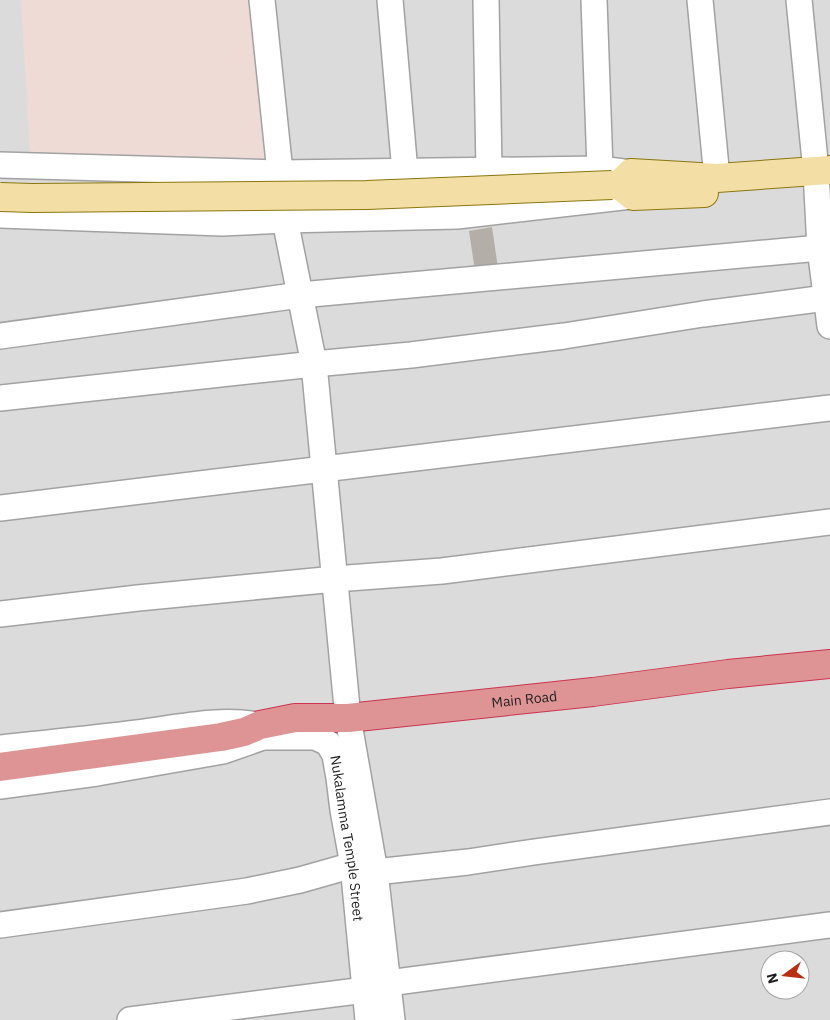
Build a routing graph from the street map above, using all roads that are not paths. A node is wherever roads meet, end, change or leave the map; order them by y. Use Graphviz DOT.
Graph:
graph roads {
  1 [pos="262,0"];
  2 [pos="390,0"];
  3 [pos="486,0"];
  4 [pos="594,0"];
  5 [pos="700,0"];
  6 [pos="799,0"];
  7 [pos="0,165"];
  8 [pos="489,170"];
  9 [pos="405,172"];
  10 [pos="279,173"];
  11 [pos="717,178"];
  12 [pos="823,179"];
  13 [pos="619,181"];
  14 [pos="0,197"];
  15 [pos="0,215"];
  16 [pos="285,220"];
  17 [pos="820,248"];
  18 [pos="300,295"];
  19 [pos="826,298"];
  20 [pos="830,326"];
  21 [pos="0,336"];
  22 [pos="314,364"];
  23 [pos="0,398"];
  24 [pos="830,408"];
  25 [pos="324,469"];
  26 [pos="0,508"];
  27 [pos="830,522"];
  28 [pos="335,579"];
  29 [pos="0,614"];
  30 [pos="830,664"];
  31 [pos="348,718"];
  32 [pos="247,733"];
  33 [pos="0,748"];
  34 [pos="0,767"];
  35 [pos="0,786"];
  36 [pos="830,812"];
  37 [pos="364,868"];
  38 [pos="830,924"];
  39 [pos="0,925"];
  40 [pos="377,986"];
  41 [pos="130,1020"];
  42 [pos="368,1020"];
  43 [pos="392,1020"];
  1 -- 10 [label="street, Nukalamma Temple Street"];
  2 -- 9 [label="street"];
  3 -- 8 [label="street"];
  4 -- 13 [label="street"];
  5 -- 11 [label="street"];
  6 -- 12 [label="street"];
  7 -- 10 [label="street"];
  8 -- 9 [label="street"];
  8 -- 13 [label="street"];
  9 -- 10 [label="street"];
  10 -- 16 [label="street, Nukalamma Temple Street"];
  11 -- 12 [label="main road"];
  11 -- 13 [label="main road"];
  12 -- 13 [label="main road"];
  12 -- 17 [label="street"];
  13 -- 14 [label="main road, bridge"];
  13 -- 16 [label="street"];
  15 -- 16 [label="street"];
  16 -- 18 [label="street, Nukalamma Temple Street"];
  17 -- 18 [label="street"];
  17 -- 19 [label="street"];
  18 -- 21 [label="street"];
  18 -- 22 [label="street, Nukalamma Temple Street"];
  19 -- 20 [label="street"];
  19 -- 22 [label="street"];
  22 -- 23 [label="street"];
  22 -- 25 [label="street, Nukalamma Temple Street"];
  24 -- 25 [label="street"];
  25 -- 26 [label="street"];
  25 -- 28 [label="street, Nukalamma Temple Street"];
  27 -- 28 [label="street"];
  28 -- 29 [label="street"];
  28 -- 31 [label="street, Nukalamma Temple Street"];
  30 -- 31 [label="highway, Main Road"];
  31 -- 32 [label="highway, Main Road"];
  31 -- 37 [label="street, Nukalamma Temple Street"];
  32 -- 33 [label="street"];
  32 -- 34 [label="highway, Main Road"];
  32 -- 35 [label="street"];
  32 -- 37 [label="street, Nukalamma Temple Street"];
  36 -- 37 [label="street"];
  37 -- 39 [label="street"];
  37 -- 40 [label="street, Nukalamma Temple Street"];
  38 -- 40 [label="street"];
  40 -- 41 [label="street"];
  40 -- 42 [label="street, Nukalamma Temple Street"];
  40 -- 43 [label="street, Nukalamma Temple Street"];
}
